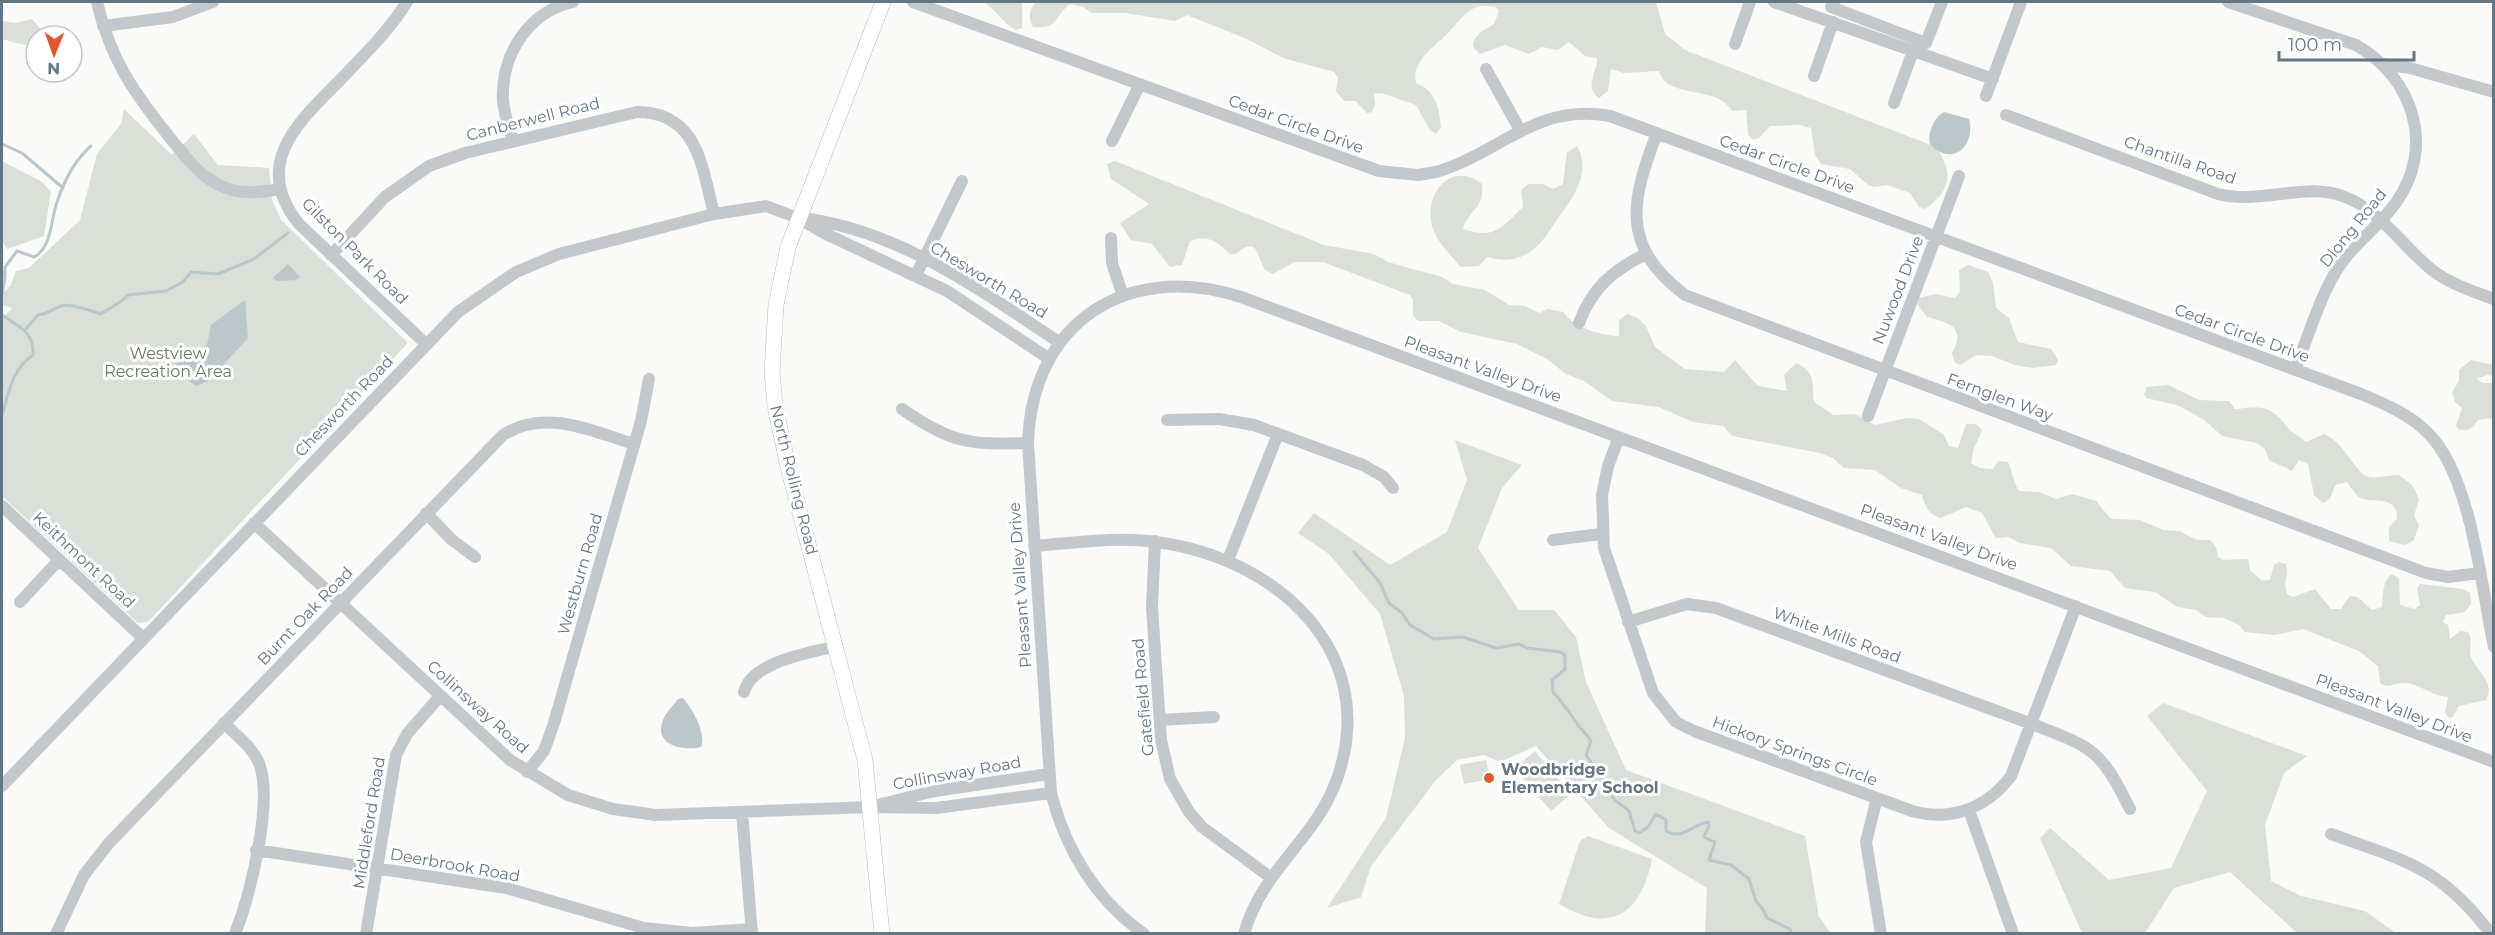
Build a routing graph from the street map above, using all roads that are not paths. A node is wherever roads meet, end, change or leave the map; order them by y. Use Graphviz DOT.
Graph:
graph roads {
  1 [pos="97,2"];
  2 [pos="213,2"];
  3 [pos="407,2"];
  4 [pos="573,2"];
  5 [pos="883,2"];
  6 [pos="912,2"];
  7 [pos="1750,2"];
  8 [pos="1776,2"];
  9 [pos="1834,2"];
  10 [pos="1942,2"];
  11 [pos="2021,2"];
  12 [pos="2228,2"];
  13 [pos="1833,22"];
  14 [pos="103,26"];
  15 [pos="1735,44"];
  16 [pos="1913,51"];
  17 [pos="2384,64"];
  18 [pos="1486,69"];
  19 [pos="1814,76"];
  20 [pos="1992,79"];
  21 [pos="1140,84"];
  22 [pos="2493,92"];
  23 [pos="1986,96"];
  24 [pos="1894,103"];
  25 [pos="2006,115"];
  26 [pos="1520,130"];
  27 [pos="1657,133"];
  28 [pos="513,141"];
  29 [pos="1112,141"];
  30 [pos="1959,176"];
  31 [pos="962,181"];
  32 [pos="280,189"];
  33 [pos="714,214"];
  34 [pos="798,218"];
  35 [pos="2380,221"];
  36 [pos="1935,237"];
  37 [pos="1111,238"];
  38 [pos="1646,254"];
  39 [pos="331,255"];
  40 [pos="924,258"];
  41 [pos="916,275"];
  42 [pos="1123,296"];
  43 [pos="2493,299"];
  44 [pos="1579,323"];
  45 [pos="1059,342"];
  46 [pos="426,344"];
  47 [pos="1048,358"];
  48 [pos="2295,370"];
  49 [pos="1884,372"];
  50 [pos="649,379"];
  51 [pos="902,409"];
  52 [pos="1868,416"];
  53 [pos="1167,420"];
  54 [pos="1278,434"];
  55 [pos="1619,437"];
  56 [pos="1028,443"];
  57 [pos="634,444"];
  58 [pos="1393,488"];
  59 [pos="2,506"];
  60 [pos="426,513"];
  61 [pos="254,523"];
  62 [pos="1601,534"];
  63 [pos="1553,540"];
  64 [pos="1155,541"];
  65 [pos="1034,546"];
  66 [pos="475,557"];
  67 [pos="59,560"];
  68 [pos="1228,560"];
  69 [pos="2479,573"];
  70 [pos="20,602"];
  71 [pos="340,603"];
  72 [pos="2076,606"];
  73 [pos="1628,622"];
  74 [pos="143,638"];
  75 [pos="837,646"];
  76 [pos="2493,647"];
  77 [pos="744,692"];
  78 [pos="440,696"];
  79 [pos="1214,717"];
  80 [pos="1160,720"];
  81 [pos="224,723"];
  82 [pos="2032,724"];
  83 [pos="2492,759"];
  84 [pos="527,772"];
  85 [pos="1049,774"];
  86 [pos="2,786"];
  87 [pos="1051,793"];
  88 [pos="1876,798"];
  89 [pos="871,807"];
  90 [pos="2130,809"];
  91 [pos="1969,810"];
  92 [pos="742,812"];
  93 [pos="2331,834"];
  94 [pos="256,850"];
  95 [pos="377,868"];
  96 [pos="1270,877"];
  97 [pos="644,931"];
  98 [pos="752,931"];
  99 [pos="56,933"];
  100 [pos="235,933"];
  101 [pos="366,933"];
  102 [pos="882,933"];
  103 [pos="1144,933"];
  104 [pos="1244,933"];
  105 [pos="1881,933"];
  106 [pos="2013,933"];
  107 [pos="2491,933"];
  1 -- 14 [label="street"];
  2 -- 14 [label="street"];
  3 -- 32 [label="street, Gilston Park Road"];
  4 -- 28 [label="street"];
  5 -- 34 [label="main road, North Rolling Road"];
  6 -- 21 [label="street, Cedar Circle Drive"];
  7 -- 15 [label="street"];
  8 -- 13 [label="street"];
  9 -- 10 [label="street"];
  11 -- 20 [label="street"];
  12 -- 17 [label="street, Dlong Road"];
  13 -- 16 [label="street"];
  13 -- 19 [label="street"];
  14 -- 32 [label="street"];
  16 -- 20 [label="street"];
  16 -- 24 [label="street"];
  17 -- 22 [label="street"];
  17 -- 35 [label="street, Dlong Road"];
  18 -- 26 [label="street"];
  20 -- 23 [label="street"];
  21 -- 26 [label="street, Cedar Circle Drive"];
  21 -- 29 [label="street"];
  25 -- 35 [label="street, Chantilla Road"];
  26 -- 27 [label="street, Cedar Circle Drive"];
  27 -- 36 [label="street, Cedar Circle Drive"];
  27 -- 38 [label="street, Fernglen Way"];
  28 -- 33 [label="street, Canberwell Road"];
  28 -- 39 [label="street, Canberwell Road"];
  30 -- 36 [label="street, Nuwood Drive"];
  31 -- 40 [label="street"];
  32 -- 39 [label="street, Gilston Park Road"];
  33 -- 34 [label="street, Chesworth Road"];
  33 -- 46 [label="street, Chesworth Road"];
  34 -- 40 [label="street, Chesworth Road"];
  34 -- 41 [label="street, Chesworth Road"];
  34 -- 75 [label="main road, North Rolling Road"];
  35 -- 43 [label="street, Chantilla Road"];
  35 -- 48 [label="street, Dlong Road"];
  36 -- 48 [label="street, Cedar Circle Drive"];
  36 -- 49 [label="street, Nuwood Drive"];
  37 -- 42 [label="street"];
  38 -- 44 [label="street"];
  38 -- 49 [label="street, Fernglen Way"];
  39 -- 46 [label="street, Gilston Park Road"];
  40 -- 41 [label="street"];
  40 -- 45 [label="street, Chesworth Road"];
  41 -- 47 [label="street, Chesworth Road"];
  42 -- 45 [label="street, Pleasant Valley Drive"];
  42 -- 55 [label="street, Pleasant Valley Drive"];
  45 -- 47 [label="street, Pleasant Valley Drive"];
  46 -- 61 [label="street, Chesworth Road"];
  47 -- 56 [label="street, Pleasant Valley Drive"];
  48 -- 69 [label="street, Cedar Circle Drive"];
  49 -- 52 [label="street, Nuwood Drive"];
  49 -- 69 [label="street, Fernglen Way"];
  50 -- 57 [label="street, Westburn Road"];
  51 -- 56 [label="street"];
  53 -- 54 [label="street"];
  54 -- 58 [label="street"];
  54 -- 68 [label="street"];
  55 -- 62 [label="street, Hickory Springs Circle"];
  55 -- 72 [label="street, Pleasant Valley Drive"];
  56 -- 65 [label="street, Pleasant Valley Drive"];
  57 -- 60 [label="street, Burnt Oak Road"];
  57 -- 84 [label="street, Westburn Road"];
  59 -- 67 [label="street, Keithmont Road"];
  60 -- 66 [label="street"];
  60 -- 71 [label="street, Burnt Oak Road"];
  61 -- 71 [label="street, Collinsway Road"];
  61 -- 74 [label="street, Chesworth Road"];
  62 -- 63 [label="street"];
  62 -- 73 [label="street, Hickory Springs Circle"];
  64 -- 65 [label="street"];
  64 -- 68 [label="street"];
  64 -- 80 [label="street, Gatefield Road"];
  65 -- 85 [label="street, Pleasant Valley Drive"];
  67 -- 70 [label="street"];
  67 -- 74 [label="street, Keithmont Road"];
  68 -- 96 [label="street"];
  69 -- 76 [label="street, Cedar Circle Drive"];
  71 -- 78 [label="street, Collinsway Road"];
  71 -- 81 [label="street, Burnt Oak Road"];
  72 -- 82 [label="street, Hickory Springs Circle"];
  72 -- 83 [label="street, Pleasant Valley Drive"];
  73 -- 82 [label="street, White Mills Road"];
  73 -- 88 [label="street, Hickory Springs Circle"];
  74 -- 86 [label="street, Chesworth Road"];
  75 -- 77 [label="street"];
  75 -- 89 [label="main road, North Rolling Road"];
  78 -- 84 [label="street, Collinsway Road"];
  78 -- 95 [label="street, Middleford Road"];
  79 -- 80 [label="street"];
  80 -- 96 [label="street, Gatefield Road"];
  81 -- 94 [label="street"];
  81 -- 99 [label="street, Burnt Oak Road"];
  82 -- 90 [label="street, White Mills Road"];
  82 -- 91 [label="street, Hickory Springs Circle"];
  84 -- 92 [label="street, Collinsway Road"];
  85 -- 87 [label="street, Pleasant Valley Drive"];
  85 -- 89 [label="street, Collinsway Road"];
  87 -- 89 [label="street, Collinsway Road"];
  87 -- 103 [label="street, Pleasant Valley Drive"];
  88 -- 91 [label="street, Hickory Springs Circle"];
  88 -- 105 [label="street"];
  89 -- 92 [label="street, Collinsway Road"];
  89 -- 102 [label="main road, North Rolling Road"];
  91 -- 106 [label="street"];
  92 -- 98 [label="street"];
  93 -- 107 [label="street"];
  94 -- 95 [label="street, Deerbrook Road"];
  94 -- 100 [label="street"];
  95 -- 97 [label="street, Deerbrook Road"];
  95 -- 101 [label="street, Middleford Road"];
  96 -- 104 [label="street"];
  97 -- 98 [label="street, Deerbrook Road"];
}
